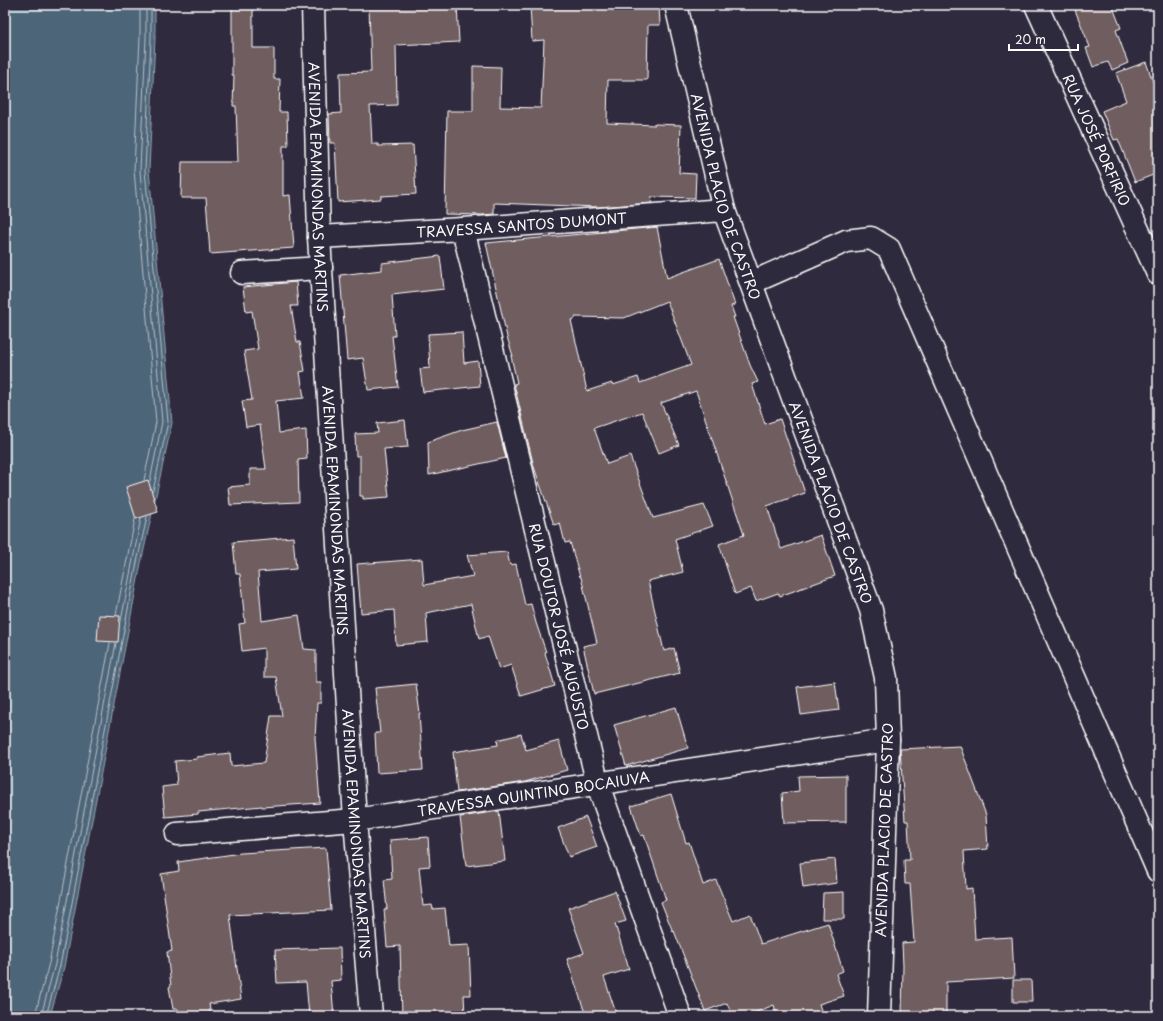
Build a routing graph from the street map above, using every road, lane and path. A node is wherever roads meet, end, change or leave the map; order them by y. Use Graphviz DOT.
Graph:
graph roads {
  1 [pos="313,5"];
  2 [pos="676,5"];
  3 [pos="1036,5"];
  4 [pos="724,210"];
  5 [pos="463,229"];
  6 [pos="318,236"];
  7 [pos="321,268"];
  8 [pos="242,273"];
  9 [pos="1158,274"];
  10 [pos="751,283"];
  11 [pos="888,740"];
  12 [pos="598,784"];
  13 [pos="355,820"];
  14 [pos="176,834"];
  15 [pos="1158,871"];
  16 [pos="371,1016"];
  17 [pos="680,1016"];
  18 [pos="879,1016"];
  1 -- 6 [label="street, AVENIDA EPAMINONDAS MARTINS"];
  2 -- 4 [label="street, AVENIDA PLACIO DE CASTRO"];
  3 -- 9 [label="street, RUA JOSÉ PORFIRIO"];
  4 -- 5 [label="street, TRAVESSA SANTOS DUMONT"];
  4 -- 10 [label="street, AVENIDA PLACIO DE CASTRO"];
  5 -- 6 [label="street, TRAVESSA SANTOS DUMONT"];
  5 -- 12 [label="street, RUA DOUTOR JOSÉ AUGUSTO"];
  6 -- 7 [label="street, AVENIDA EPAMINONDAS MARTINS"];
  7 -- 8 [label="street"];
  7 -- 13 [label="street, AVENIDA EPAMINONDAS MARTINS"];
  10 -- 11 [label="street, AVENIDA PLACIO DE CASTRO"];
  10 -- 15 [label="street"];
  11 -- 12 [label="street, TRAVESSA QUINTINO BOCAIUVA"];
  11 -- 18 [label="street, AVENIDA PLACIO DE CASTRO"];
  12 -- 13 [label="street, TRAVESSA QUINTINO BOCAIUVA"];
  12 -- 17 [label="street, RUA DOUTOR JOSÉ AUGUSTO"];
  13 -- 14 [label="street, TRAVESSA QUINTINO BOCAIUVA"];
  13 -- 16 [label="street, AVENIDA EPAMINONDAS MARTINS"];
}
